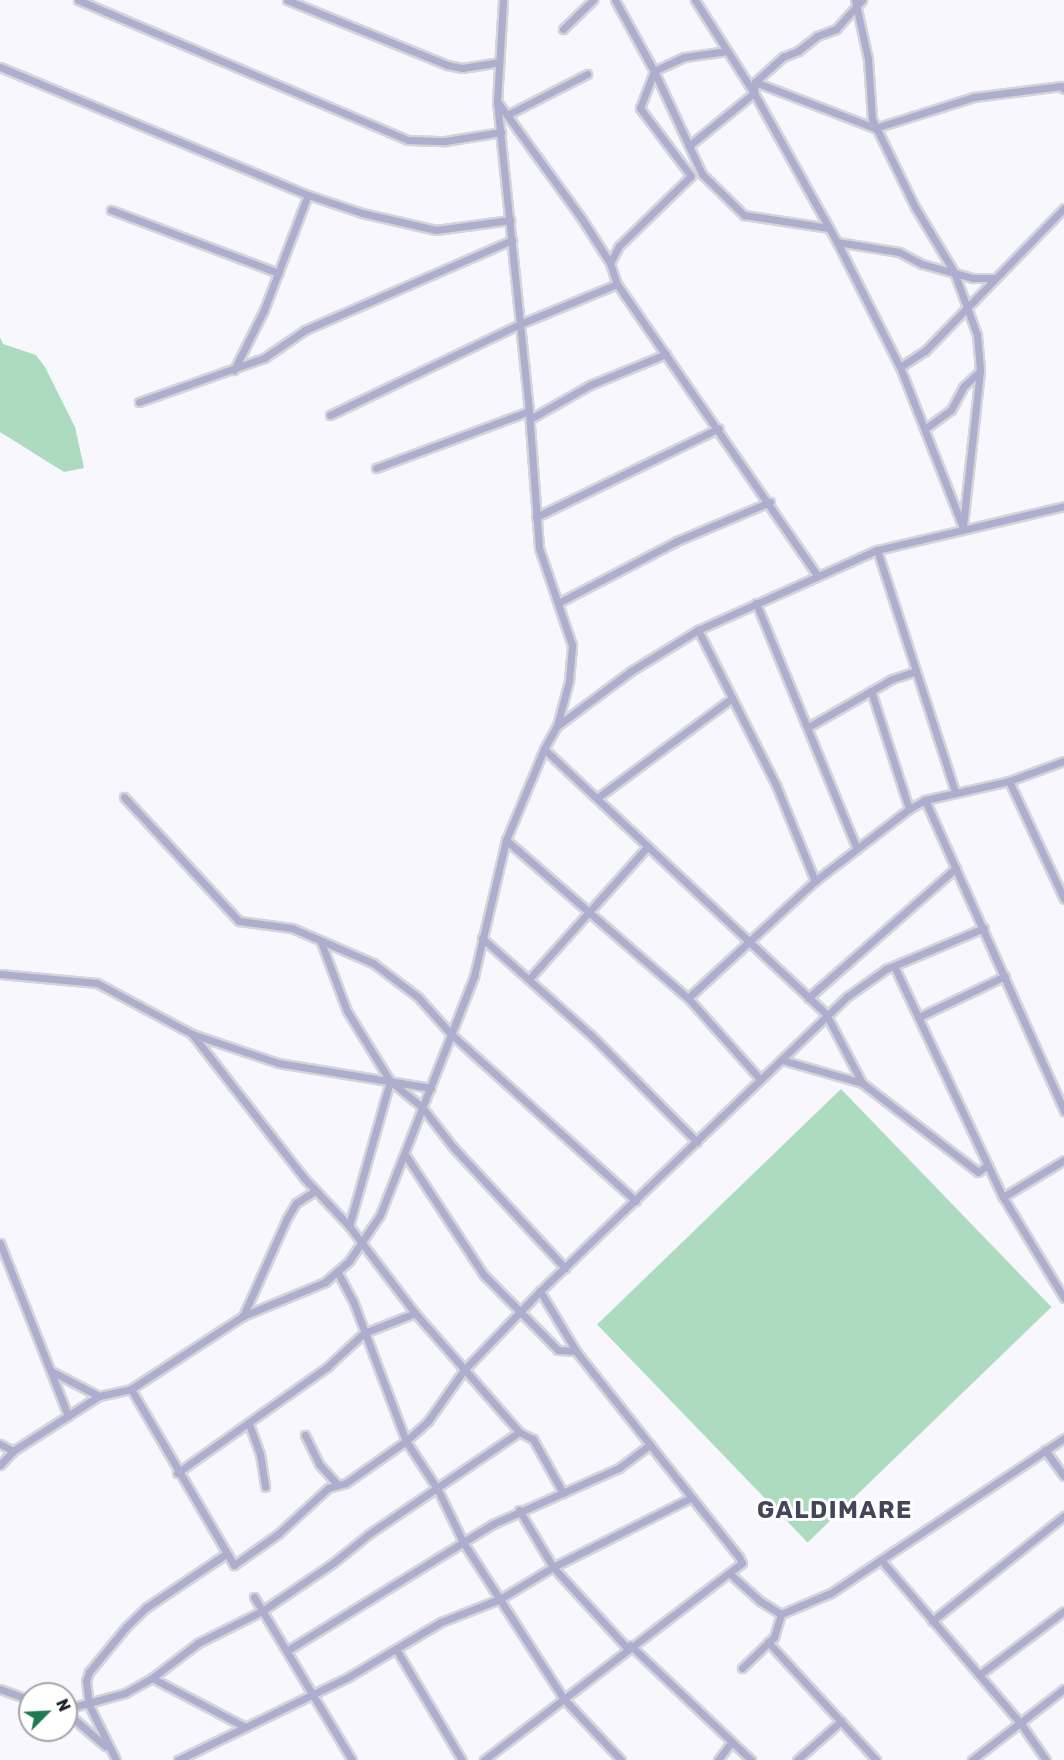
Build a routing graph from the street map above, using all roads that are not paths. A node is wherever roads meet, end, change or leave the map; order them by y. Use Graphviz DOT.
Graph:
graph roads {
  1 [pos="78,0"];
  2 [pos="287,0"];
  3 [pos="503,0"];
  4 [pos="593,0"];
  5 [pos="615,0"];
  6 [pos="695,0"];
  7 [pos="855,0"];
  8 [pos="862,0"];
  9 [pos="855,11"];
  10 [pos="563,29"];
  11 [pos="727,51"];
  12 [pos="499,62"];
  13 [pos="0,68"];
  14 [pos="654,71"];
  15 [pos="587,74"];
  16 [pos="755,82"];
  17 [pos="1063,89"];
  18 [pos="754,93"];
  19 [pos="498,102"];
  20 [pos="507,115"];
  21 [pos="875,128"];
  22 [pos="501,132"];
  23 [pos="690,145"];
  24 [pos="702,174"];
  25 [pos="692,176"];
  26 [pos="308,195"];
  27 [pos="1064,208"];
  28 [pos="111,210"];
  29 [pos="510,220"];
  30 [pos="830,228"];
  31 [pos="512,240"];
  32 [pos="837,242"];
  33 [pos="610,263"];
  34 [pos="954,272"];
  35 [pos="279,273"];
  36 [pos="994,278"];
  37 [pos="617,284"];
  38 [pos="969,304"];
  39 [pos="520,324"];
  40 [pos="666,354"];
  41 [pos="900,367"];
  42 [pos="234,370"];
  43 [pos="981,371"];
  44 [pos="139,402"];
  45 [pos="529,411"];
  46 [pos="330,415"];
  47 [pos="530,419"];
  48 [pos="719,428"];
  49 [pos="926,428"];
  50 [pos="376,468"];
  51 [pos="770,502"];
  52 [pos="1064,506"];
  53 [pos="537,517"];
  54 [pos="963,528"];
  55 [pos="877,550"];
  56 [pos="818,576"];
  57 [pos="558,603"];
  58 [pos="756,603"];
  59 [pos="698,630"];
  60 [pos="914,672"];
  61 [pos="871,691"];
  62 [pos="732,698"];
  63 [pos="558,726"];
  64 [pos="810,726"];
  65 [pos="544,749"];
  66 [pos="1064,761"];
  67 [pos="1009,781"];
  68 [pos="955,791"];
  69 [pos="124,797"];
  70 [pos="597,798"];
  71 [pos="925,800"];
  72 [pos="909,809"];
  73 [pos="506,840"];
  74 [pos="648,846"];
  75 [pos="856,847"];
  76 [pos="956,868"];
  77 [pos="815,881"];
  78 [pos="1064,899"];
  79 [pos="591,913"];
  80 [pos="984,928"];
  81 [pos="482,938"];
  82 [pos="321,942"];
  83 [pos="751,942"];
  84 [pos="895,968"];
  85 [pos="0,974"];
  86 [pos="1005,976"];
  87 [pos="529,979"];
  88 [pos="688,998"];
  89 [pos="808,998"];
  90 [pos="826,1014"];
  91 [pos="919,1017"];
  92 [pos="192,1034"];
  93 [pos="451,1034"];
  94 [pos="782,1060"];
  95 [pos="760,1079"];
  96 [pos="390,1081"];
  97 [pos="862,1083"];
  98 [pos="431,1088"];
  99 [pos="422,1107"];
  100 [pos="1064,1111"];
  101 [pos="697,1142"];
  102 [pos="406,1156"];
  103 [pos="1064,1160"];
  104 [pos="988,1166"];
  105 [pos="315,1191"];
  106 [pos="1003,1197"];
  107 [pos="636,1202"];
  108 [pos="349,1226"];
  109 [pos="0,1243"];
  110 [pos="361,1246"];
  111 [pos="565,1268"];
  112 [pos="338,1273"];
  113 [pos="540,1291"];
  114 [pos="1064,1298"];
  115 [pos="415,1313"];
  116 [pos="518,1313"];
  117 [pos="243,1316"];
  118 [pos="364,1333"];
  119 [pos="576,1351"];
  120 [pos="464,1370"];
  121 [pos="53,1372"];
  122 [pos="131,1389"];
  123 [pos="99,1396"];
  124 [pos="68,1416"];
  125 [pos="249,1424"];
  126 [pos="519,1432"];
  127 [pos="305,1436"];
  128 [pos="1064,1438"];
  129 [pos="406,1441"];
  130 [pos="0,1444"];
  131 [pos="650,1445"];
  132 [pos="1045,1450"];
  133 [pos="14,1452"];
  134 [pos="0,1465"];
  135 [pos="177,1473"];
  136 [pos="1064,1476"];
  137 [pos="338,1485"];
  138 [pos="265,1487"];
  139 [pos="438,1490"];
  140 [pos="563,1493"];
  141 [pos="690,1498"];
  142 [pos="519,1510"];
  143 [pos="1064,1516"];
  144 [pos="463,1542"];
  145 [pos="226,1554"];
  146 [pos="881,1560"];
  147 [pos="553,1567"];
  148 [pos="729,1573"];
  149 [pos="254,1597"];
  150 [pos="500,1599"];
  151 [pos="262,1611"];
  152 [pos="1064,1611"];
  153 [pos="781,1614"];
  154 [pos="932,1621"];
  155 [pos="768,1642"];
  156 [pos="628,1647"];
  157 [pos="396,1649"];
  158 [pos="288,1650"];
  159 [pos="742,1668"];
  160 [pos="980,1675"];
  161 [pos="153,1678"];
  162 [pos="0,1689"];
  163 [pos="1064,1689"];
  164 [pos="312,1694"];
  165 [pos="18,1696"];
  166 [pos="563,1698"];
  167 [pos="89,1705"];
  168 [pos="78,1708"];
  169 [pos="841,1721"];
  170 [pos="78,1722"];
  171 [pos="1021,1724"];
  172 [pos="245,1727"];
  173 [pos="730,1743"];
  174 [pos="107,1747"];
  175 [pos="116,1760"];
  176 [pos="178,1760"];
  177 [pos="352,1760"];
  178 [pos="462,1760"];
  179 [pos="484,1760"];
  180 [pos="621,1760"];
  181 [pos="718,1760"];
  182 [pos="751,1760"];
  183 [pos="797,1760"];
  184 [pos="876,1760"];
  185 [pos="972,1760"];
  186 [pos="1046,1760"];
  1 -- 22 [label="street"];
  2 -- 12 [label="street"];
  3 -- 12 [label="street"];
  4 -- 10 [label="street"];
  5 -- 14 [label="street"];
  6 -- 11 [label="street"];
  7 -- 9 [label="street"];
  8 -- 9 [label="street"];
  9 -- 16 [label="street"];
  9 -- 21 [label="street"];
  11 -- 14 [label="street"];
  11 -- 18 [label="street"];
  12 -- 19 [label="street"];
  13 -- 26 [label="street"];
  14 -- 23 [label="street"];
  14 -- 25 [label="street"];
  15 -- 20 [label="street"];
  16 -- 18 [label="street"];
  16 -- 21 [label="street"];
  17 -- 21 [label="street"];
  18 -- 23 [label="street"];
  18 -- 30 [label="street"];
  19 -- 20 [label="street"];
  19 -- 22 [label="street"];
  20 -- 33 [label="street"];
  21 -- 34 [label="street"];
  22 -- 29 [label="street"];
  23 -- 24 [label="street"];
  24 -- 25 [label="street"];
  24 -- 30 [label="street"];
  25 -- 33 [label="street"];
  26 -- 29 [label="street"];
  26 -- 35 [label="street"];
  27 -- 36 [label="street"];
  28 -- 35 [label="street"];
  29 -- 31 [label="street"];
  30 -- 32 [label="street"];
  31 -- 39 [label="street"];
  31 -- 42 [label="street"];
  32 -- 34 [label="street"];
  32 -- 41 [label="street"];
  33 -- 37 [label="street"];
  34 -- 36 [label="street"];
  34 -- 38 [label="street"];
  35 -- 42 [label="street"];
  36 -- 38 [label="street"];
  37 -- 39 [label="street"];
  37 -- 40 [label="street"];
  38 -- 41 [label="street"];
  38 -- 43 [label="street"];
  39 -- 45 [label="street"];
  39 -- 46 [label="street"];
  40 -- 47 [label="street"];
  40 -- 48 [label="street"];
  41 -- 49 [label="street"];
  42 -- 44 [label="street"];
  43 -- 49 [label="street"];
  43 -- 54 [label="street"];
  45 -- 47 [label="street"];
  45 -- 50 [label="street"];
  47 -- 53 [label="street"];
  48 -- 51 [label="street"];
  48 -- 53 [label="street"];
  49 -- 54 [label="street"];
  51 -- 56 [label="street"];
  51 -- 57 [label="street"];
  52 -- 54 [label="street"];
  53 -- 57 [label="street"];
  54 -- 55 [label="street"];
  55 -- 56 [label="street"];
  55 -- 60 [label="street"];
  56 -- 58 [label="street"];
  57 -- 63 [label="street"];
  58 -- 59 [label="street"];
  58 -- 64 [label="street"];
  59 -- 62 [label="street"];
  59 -- 63 [label="street"];
  60 -- 61 [label="street"];
  60 -- 68 [label="street"];
  61 -- 64 [label="street"];
  61 -- 72 [label="street"];
  62 -- 70 [label="street"];
  62 -- 77 [label="street"];
  63 -- 65 [label="street"];
  64 -- 75 [label="street"];
  65 -- 70 [label="street"];
  65 -- 73 [label="street"];
  66 -- 67 [label="street"];
  67 -- 68 [label="street"];
  67 -- 78 [label="street"];
  68 -- 71 [label="street"];
  69 -- 82 [label="street"];
  70 -- 74 [label="street"];
  71 -- 72 [label="street"];
  71 -- 76 [label="street"];
  72 -- 75 [label="street"];
  73 -- 79 [label="street"];
  73 -- 81 [label="street"];
  74 -- 79 [label="street"];
  74 -- 83 [label="street"];
  75 -- 77 [label="street"];
  76 -- 80 [label="street"];
  76 -- 89 [label="street"];
  77 -- 83 [label="street"];
  79 -- 87 [label="street"];
  79 -- 88 [label="street"];
  80 -- 84 [label="street"];
  80 -- 86 [label="street"];
  81 -- 87 [label="street"];
  81 -- 93 [label="street"];
  82 -- 93 [label="street"];
  82 -- 96 [label="street"];
  83 -- 88 [label="street"];
  83 -- 89 [label="street"];
  84 -- 90 [label="street"];
  84 -- 91 [label="street"];
  85 -- 92 [label="street"];
  86 -- 91 [label="street"];
  86 -- 100 [label="street"];
  87 -- 101 [label="street"];
  88 -- 95 [label="street"];
  89 -- 90 [label="street"];
  90 -- 94 [label="street"];
  90 -- 97 [label="street"];
  91 -- 104 [label="street"];
  92 -- 96 [label="street"];
  92 -- 105 [label="street"];
  93 -- 98 [label="street"];
  93 -- 107 [label="street"];
  94 -- 95 [label="street"];
  94 -- 97 [label="street"];
  95 -- 101 [label="street"];
  96 -- 98 [label="street"];
  96 -- 99 [label="street"];
  96 -- 108 [label="street"];
  97 -- 104 [label="street"];
  98 -- 99 [label="street"];
  99 -- 102 [label="street"];
  99 -- 111 [label="street"];
  101 -- 107 [label="street"];
  102 -- 110 [label="street"];
  102 -- 116 [label="street"];
  103 -- 106 [label="street"];
  104 -- 106 [label="street"];
  105 -- 108 [label="street"];
  105 -- 117 [label="street"];
  106 -- 114 [label="street"];
  107 -- 111 [label="street"];
  108 -- 110 [label="street"];
  109 -- 121 [label="street"];
  110 -- 112 [label="street"];
  110 -- 115 [label="street"];
  111 -- 113 [label="street"];
  112 -- 117 [label="street"];
  112 -- 118 [label="street"];
  113 -- 116 [label="street"];
  113 -- 119 [label="street"];
  115 -- 118 [label="street"];
  115 -- 120 [label="street"];
  116 -- 119 [label="street"];
  116 -- 120 [label="street"];
  117 -- 122 [label="street"];
  118 -- 125 [label="street"];
  118 -- 129 [label="street"];
  119 -- 131 [label="street"];
  120 -- 126 [label="street"];
  120 -- 129 [label="street"];
  121 -- 123 [label="street"];
  121 -- 124 [label="street"];
  122 -- 123 [label="street"];
  122 -- 135 [label="street"];
  123 -- 124 [label="street"];
  124 -- 133 [label="street"];
  125 -- 135 [label="street"];
  125 -- 138 [label="street"];
  126 -- 139 [label="street"];
  126 -- 140 [label="street"];
  127 -- 137 [label="street"];
  128 -- 132 [label="street"];
  129 -- 137 [label="street"];
  129 -- 139 [label="street"];
  130 -- 133 [label="street"];
  131 -- 140 [label="street"];
  131 -- 141 [label="street"];
  132 -- 136 [label="street"];
  132 -- 146 [label="street"];
  133 -- 134 [label="street"];
  135 -- 145 [label="street"];
  137 -- 145 [label="street"];
  139 -- 144 [label="street"];
  139 -- 151 [label="street"];
  140 -- 142 [label="street"];
  141 -- 147 [label="street"];
  141 -- 148 [label="street"];
  142 -- 144 [label="street"];
  142 -- 147 [label="street"];
  143 -- 154 [label="street"];
  144 -- 150 [label="street"];
  144 -- 158 [label="street"];
  145 -- 167 [label="street"];
  146 -- 153 [label="street"];
  146 -- 154 [label="street"];
  147 -- 150 [label="street"];
  147 -- 156 [label="street"];
  148 -- 153 [label="street"];
  148 -- 156 [label="street"];
  149 -- 151 [label="street"];
  150 -- 157 [label="street"];
  150 -- 166 [label="street"];
  151 -- 158 [label="street"];
  151 -- 161 [label="street"];
  152 -- 160 [label="street"];
  153 -- 155 [label="street"];
  154 -- 160 [label="street"];
  155 -- 159 [label="street"];
  155 -- 169 [label="street"];
  156 -- 166 [label="street"];
  156 -- 173 [label="street"];
  157 -- 164 [label="street"];
  157 -- 178 [label="street"];
  158 -- 164 [label="street"];
  160 -- 171 [label="street"];
  161 -- 167 [label="street"];
  161 -- 172 [label="street"];
  162 -- 165 [label="street"];
  163 -- 171 [label="street"];
  164 -- 172 [label="street"];
  164 -- 177 [label="street"];
  166 -- 179 [label="street"];
  166 -- 180 [label="street"];
  167 -- 168 [label="street"];
  167 -- 174 [label="street"];
  169 -- 183 [label="street"];
  169 -- 184 [label="street"];
  170 -- 174 [label="street"];
  171 -- 185 [label="street"];
  171 -- 186 [label="street"];
  172 -- 176 [label="street"];
  173 -- 181 [label="street"];
  173 -- 182 [label="street"];
  174 -- 175 [label="street"];
}
